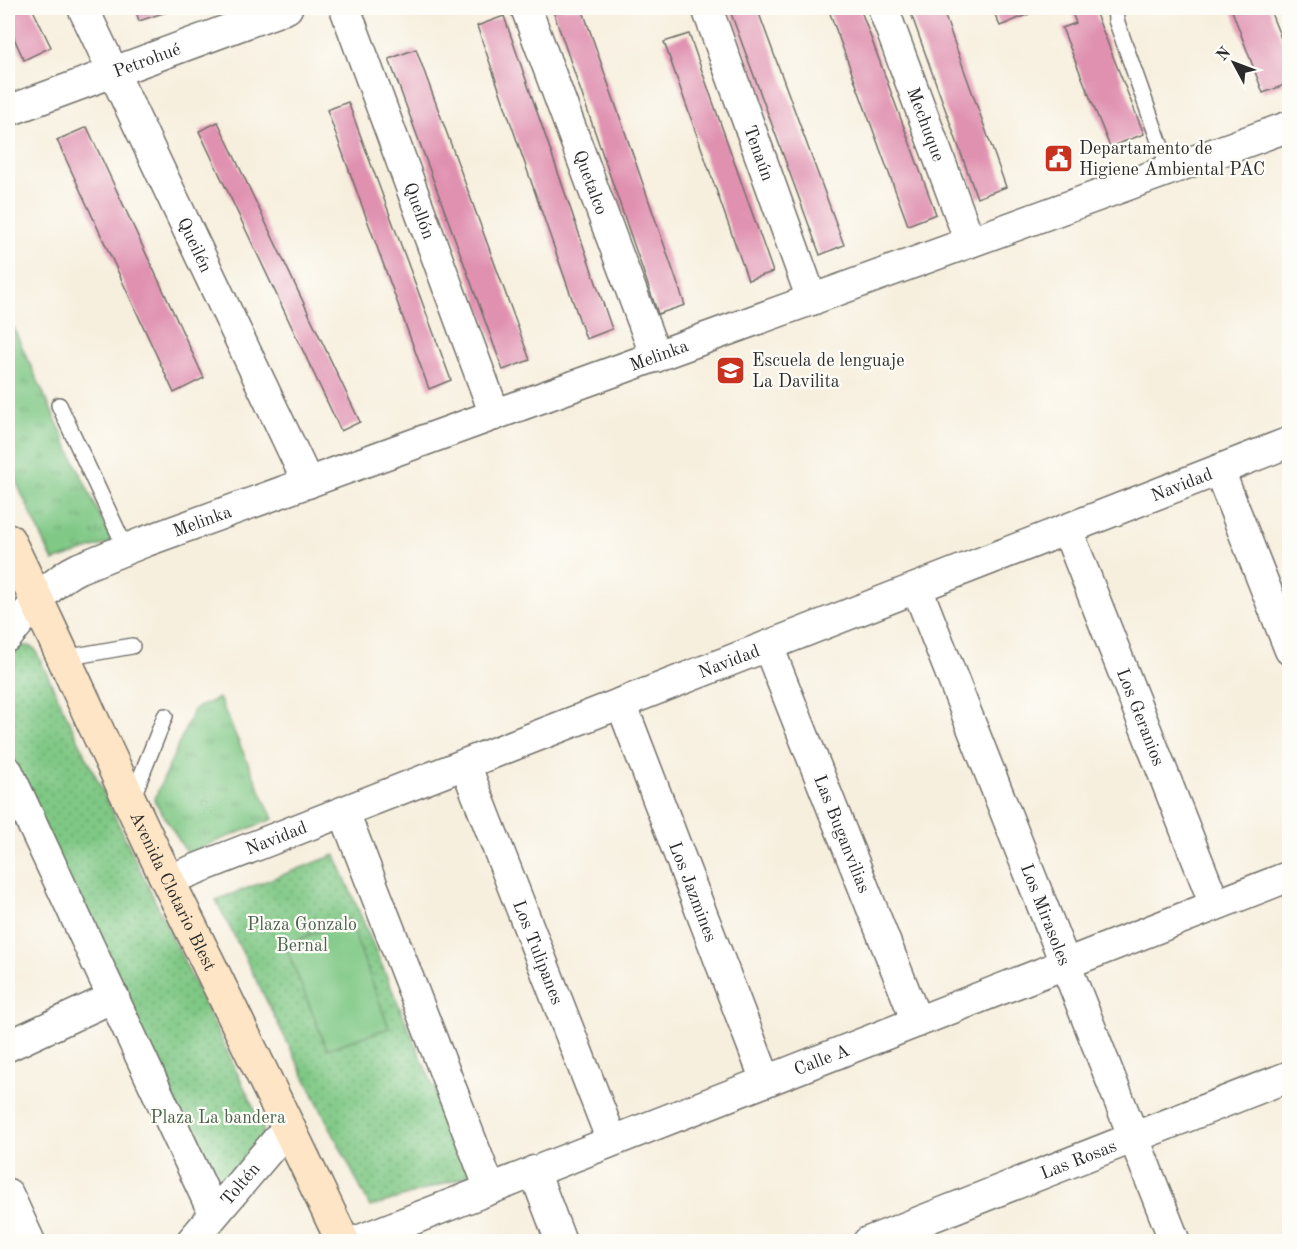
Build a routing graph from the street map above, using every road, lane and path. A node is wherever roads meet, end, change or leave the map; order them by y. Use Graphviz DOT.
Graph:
graph roads {
  1 [pos="83,8"];
  2 [pos="287,8"];
  3 [pos="345,8"];
  4 [pos="526,8"];
  5 [pos="707,8"];
  6 [pos="883,8"];
  7 [pos="1116,8"];
  8 [pos="114,73"];
  9 [pos="8,111"];
  10 [pos="1290,126"];
  11 [pos="1168,169"];
  12 [pos="970,242"];
  13 [pos="812,300"];
  14 [pos="656,357"];
  15 [pos="59,405"];
  16 [pos="495,415"];
  17 [pos="1290,442"];
  18 [pos="1219,470"];
  19 [pos="308,483"];
  20 [pos="1067,529"];
  21 [pos="8,540"];
  22 [pos="126,549"];
  23 [pos="916,588"];
  24 [pos="37,601"];
  25 [pos="8,636"];
  26 [pos="132,646"];
  27 [pos="768,646"];
  28 [pos="1290,650"];
  29 [pos="64,658"];
  30 [pos="621,704"];
  31 [pos="165,716"];
  32 [pos="465,764"];
  33 [pos="8,772"];
  34 [pos="131,802"];
  35 [pos="344,812"];
  36 [pos="1290,876"];
  37 [pos="168,880"];
  38 [pos="1215,905"];
  39 [pos="1065,964"];
  40 [pos="114,997"];
  41 [pos="917,1022"];
  42 [pos="8,1046"];
  43 [pos="1290,1076"];
  44 [pos="766,1081"];
  45 [pos="289,1126"];
  46 [pos="1134,1137"];
  47 [pos="612,1141"];
  48 [pos="534,1172"];
  49 [pos="490,1189"];
  50 [pos="8,1194"];
  51 [pos="214,1214"];
  52 [pos="30,1242"];
  53 [pos="190,1242"];
  54 [pos="343,1242"];
  55 [pos="354,1242"];
  56 [pos="561,1242"];
  57 [pos="868,1242"];
  58 [pos="1174,1242"];
  1 -- 8 [label="street, Queilén"];
  2 -- 8 [label="street, Petrohué"];
  3 -- 16 [label="street, Quellón"];
  4 -- 14 [label="street, Quetalco"];
  5 -- 13 [label="street, Tenaún"];
  6 -- 12 [label="street, Mechuque"];
  7 -- 11 [label="lane"];
  8 -- 9 [label="street, Petrohué"];
  8 -- 19 [label="street, Queilén"];
  10 -- 11 [label="street, Melinka"];
  11 -- 12 [label="street, Melinka"];
  12 -- 13 [label="street, Melinka"];
  13 -- 14 [label="street, Melinka"];
  14 -- 16 [label="street, Melinka"];
  15 -- 22 [label="lane"];
  16 -- 19 [label="street, Melinka"];
  17 -- 18 [label="street, Navidad"];
  18 -- 20 [label="street, Navidad"];
  18 -- 28 [label="street"];
  19 -- 22 [label="street, Melinka"];
  20 -- 23 [label="street, Navidad"];
  20 -- 38 [label="street, Los Geranios"];
  21 -- 24 [label="main road, Avenida Clotario Blest"];
  22 -- 24 [label="street, Melinka"];
  23 -- 27 [label="street, Navidad"];
  23 -- 39 [label="street, Los Mirasoles"];
  24 -- 25 [label="street, Melinka"];
  24 -- 29 [label="main road, Avenida Clotario Blest"];
  26 -- 29 [label="lane"];
  27 -- 30 [label="street, Navidad"];
  27 -- 41 [label="street, Las Buganvilias"];
  29 -- 34 [label="main road, Avenida Clotario Blest"];
  30 -- 32 [label="street, Navidad"];
  30 -- 44 [label="street, Los Jazmines"];
  31 -- 34 [label="lane"];
  32 -- 35 [label="street, Navidad"];
  32 -- 47 [label="street, Los Tulipanes"];
  33 -- 40 [label="street"];
  34 -- 37 [label="main road, Avenida Clotario Blest"];
  35 -- 37 [label="street, Navidad"];
  35 -- 49 [label="street"];
  36 -- 38 [label="street, Calle A"];
  37 -- 45 [label="main road, Avenida Clotario Blest"];
  38 -- 39 [label="street, Calle A"];
  39 -- 41 [label="street, Calle A"];
  39 -- 46 [label="street, Los Mirasoles"];
  40 -- 42 [label="street"];
  40 -- 51 [label="street"];
  41 -- 44 [label="street, Calle A"];
  43 -- 46 [label="street, Las Rosas"];
  44 -- 47 [label="street, Calle A"];
  45 -- 51 [label="street, Toltén"];
  45 -- 54 [label="main road, Avenida Clotario Blest"];
  46 -- 57 [label="street, Las Rosas"];
  46 -- 58 [label="street, Los Mirasoles"];
  47 -- 48 [label="street, Calle A"];
  48 -- 49 [label="street, Calle A"];
  48 -- 56 [label="street"];
  49 -- 55 [label="street, Calle A"];
  50 -- 52 [label="street"];
  51 -- 53 [label="street, Toltén"];
}
